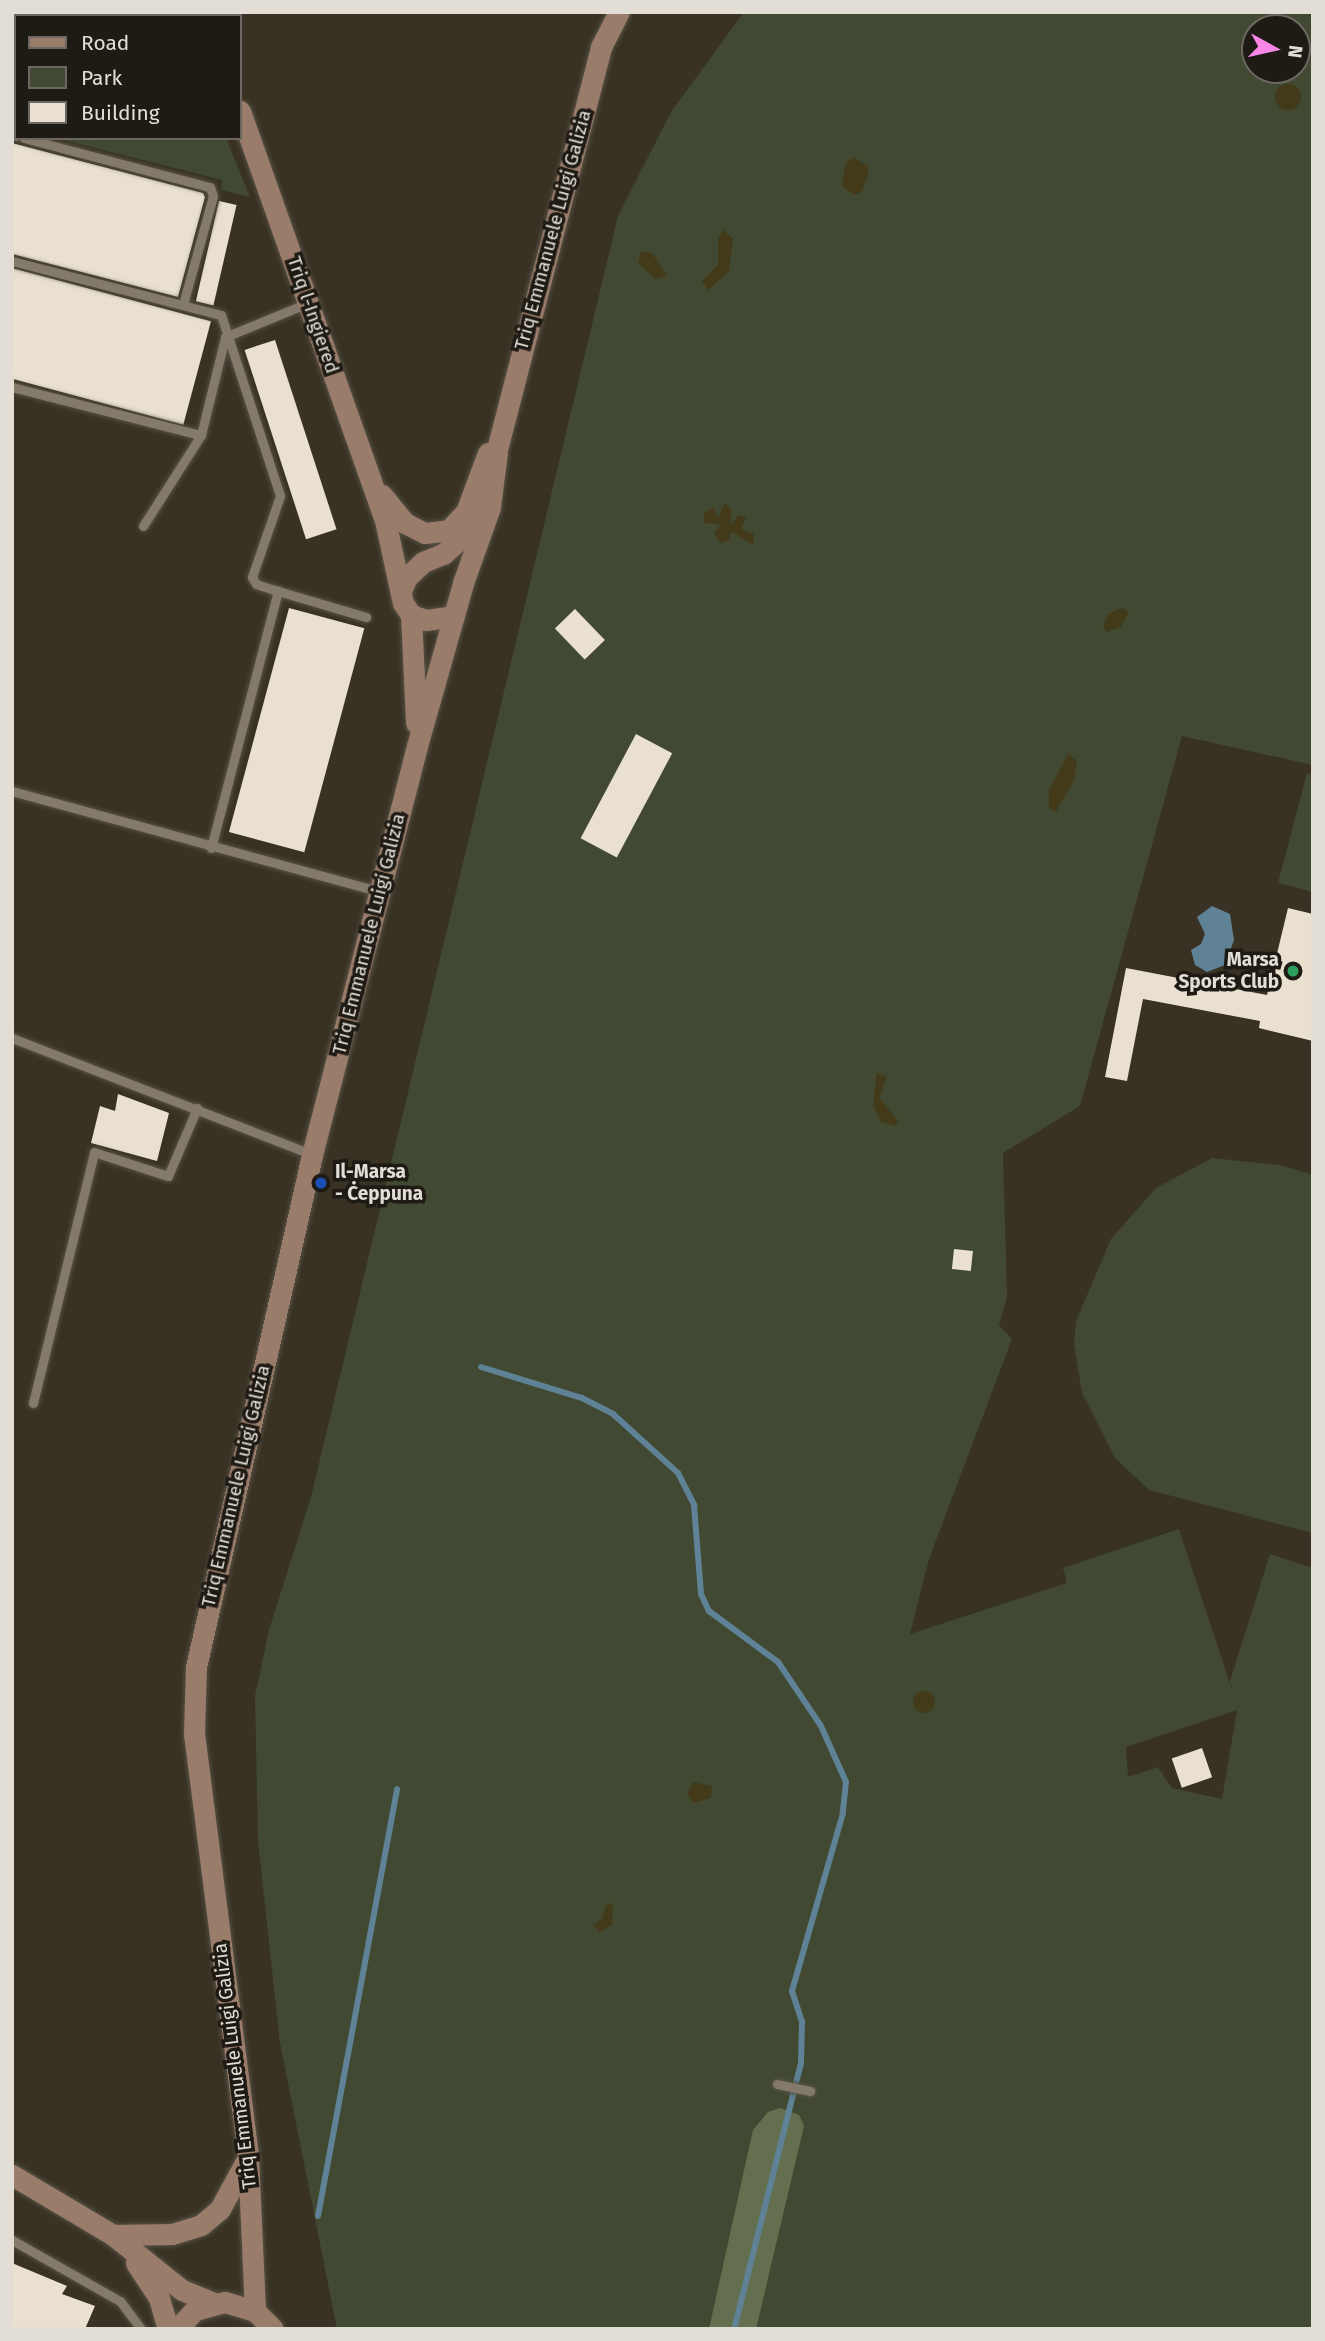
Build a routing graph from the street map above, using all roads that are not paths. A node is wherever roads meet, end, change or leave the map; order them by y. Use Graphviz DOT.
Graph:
graph roads {
  1 [pos="618,12"];
  2 [pos="242,117"];
  3 [pos="32,140"];
  4 [pos="12,261"];
  5 [pos="309,303"];
  6 [pos="183,304"];
  7 [pos="225,337"];
  8 [pos="513,385"];
  9 [pos="12,387"];
  10 [pos="201,435"];
  11 [pos="497,452"];
  12 [pos="368,478"];
  13 [pos="385,520"];
  14 [pos="143,526"];
  15 [pos="426,563"];
  16 [pos="458,576"];
  17 [pos="278,591"];
  18 [pos="401,591"];
  19 [pos="411,615"];
  20 [pos="454,616"];
  21 [pos="366,617"];
  22 [pos="417,746"];
  23 [pos="12,791"];
  24 [pos="211,848"];
  25 [pos="380,891"];
  26 [pos="12,1038"];
  27 [pos="197,1108"];
  28 [pos="312,1155"];
  29 [pos="33,1403"];
  30 [pos="777,2084"];
  31 [pos="810,2091"];
  32 [pos="248,2155"];
  33 [pos="12,2175"];
  34 [pos="113,2235"];
  35 [pos="254,2239"];
  36 [pos="12,2240"];
  37 [pos="220,2303"];
  38 [pos="255,2311"];
  39 [pos="141,2329"];
  40 [pos="168,2329"];
  41 [pos="177,2329"];
  42 [pos="273,2329"];
  1 -- 8 [label="main road, Triq Emmanuele Luigi Galizia"];
  2 -- 5 [label="main road, Triq l-Ingiered"];
  3 -- 6 [label="lane"];
  4 -- 6 [label="lane"];
  5 -- 7 [label="lane"];
  5 -- 12 [label="main road, Triq l-Ingiered"];
  6 -- 7 [label="lane"];
  7 -- 10 [label="lane"];
  7 -- 17 [label="lane"];
  8 -- 11 [label="main road, Triq Emmanuele Luigi Galizia"];
  8 -- 12 [label="main road"];
  9 -- 10 [label="lane"];
  10 -- 14 [label="lane"];
  11 -- 15 [label="main road, Triq Emmanuele Luigi Galizia"];
  11 -- 16 [label="main road, Triq Emmanuele Luigi Galizia"];
  12 -- 13 [label="main road, Triq l-Ingiered"];
  13 -- 15 [label="main road, Triq l-Ingiered"];
  13 -- 18 [label="main road, Triq l-Ingiered"];
  15 -- 16 [label="main road"];
  15 -- 18 [label="main road"];
  16 -- 20 [label="main road, Triq Emmanuele Luigi Galizia"];
  17 -- 21 [label="lane"];
  17 -- 24 [label="lane"];
  18 -- 19 [label="main road"];
  19 -- 20 [label="main road"];
  19 -- 22 [label="main road, Triq Emmanuele Luigi Galizia"];
  20 -- 22 [label="main road, Triq Emmanuele Luigi Galizia"];
  22 -- 25 [label="main road, Triq Emmanuele Luigi Galizia"];
  23 -- 24 [label="lane"];
  24 -- 25 [label="lane"];
  25 -- 28 [label="main road, Triq Emmanuele Luigi Galizia"];
  26 -- 27 [label="lane"];
  27 -- 28 [label="lane"];
  27 -- 29 [label="lane"];
  28 -- 32 [label="main road, Triq Emmanuele Luigi Galizia"];
  30 -- 31 [label="lane"];
  32 -- 34 [label="main road"];
  32 -- 35 [label="main road, Triq Emmanuele Luigi Galizia"];
  33 -- 34 [label="main road"];
  34 -- 37 [label="main road"];
  34 -- 40 [label="main road"];
  35 -- 37 [label="main road, Triq Emmanuele Luigi Galizia"];
  35 -- 38 [label="main road, Triq Emmanuele Luigi Galizia"];
  36 -- 39 [label="lane"];
  37 -- 38 [label="main road"];
  37 -- 41 [label="main road"];
  38 -- 42 [label="main road"];
}
